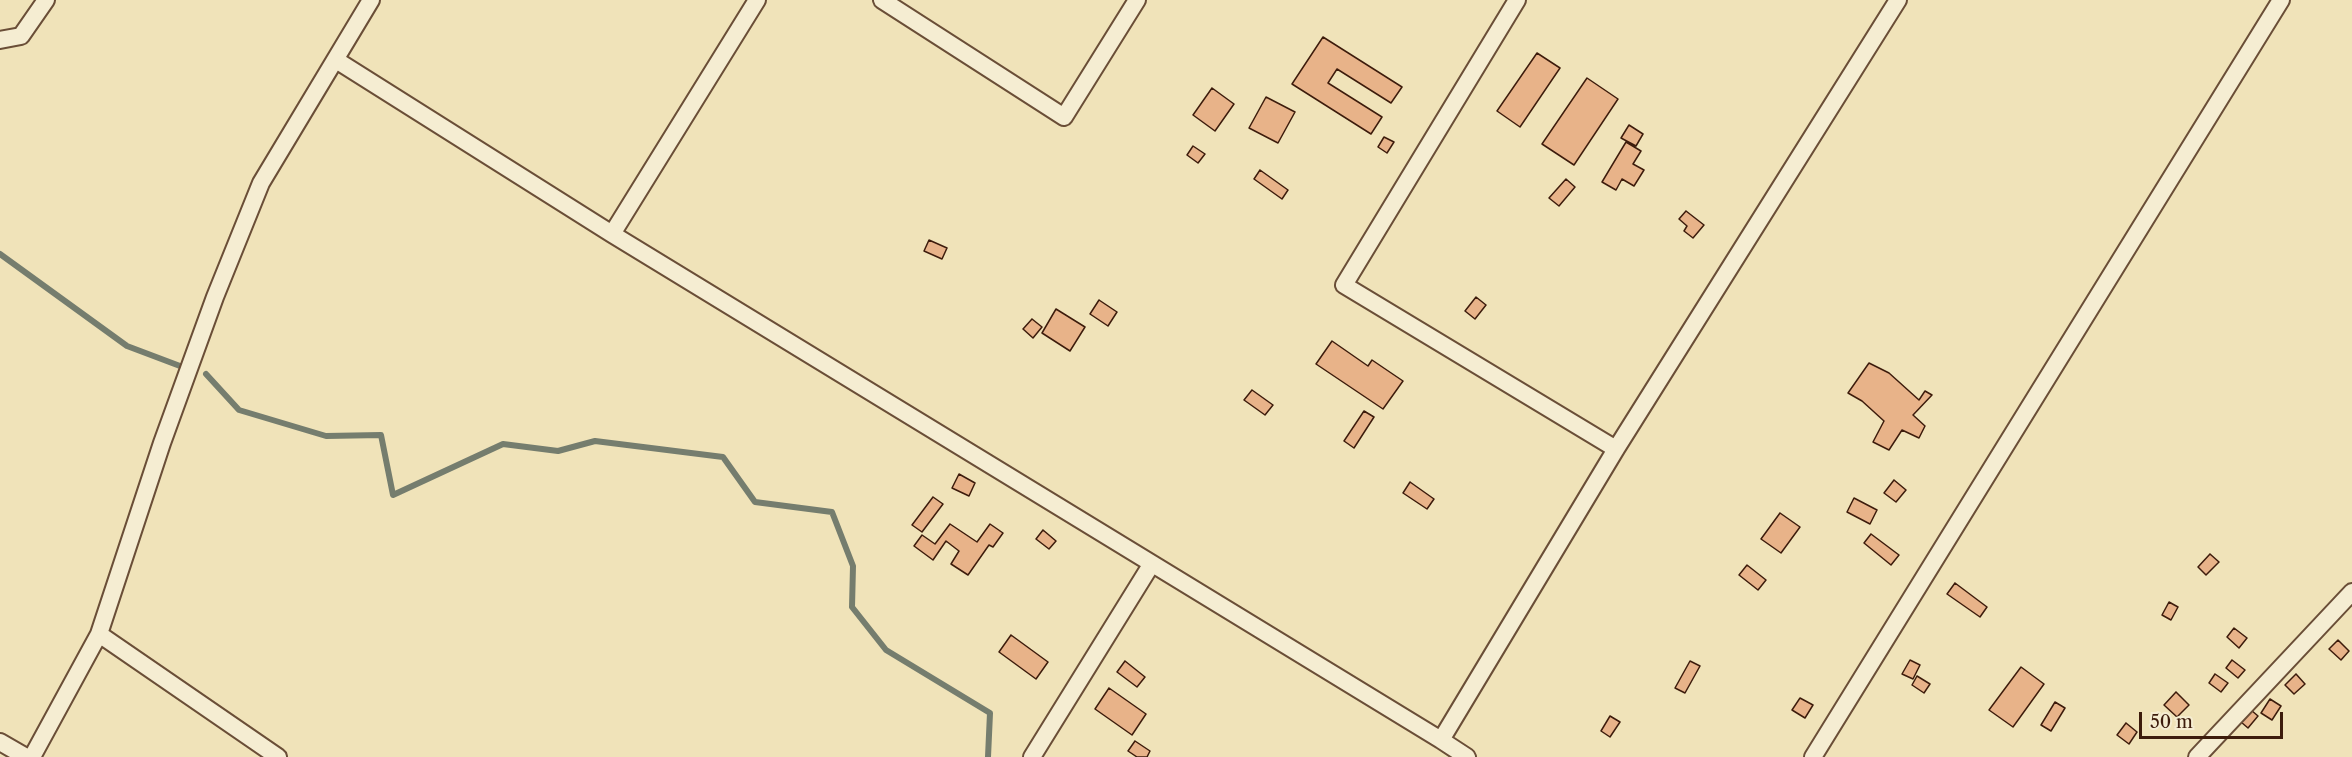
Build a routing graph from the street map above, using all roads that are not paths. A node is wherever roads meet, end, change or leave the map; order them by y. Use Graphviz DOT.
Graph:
graph roads {
  1 [pos="46,0"];
  2 [pos="371,0"];
  3 [pos="757,0"];
  4 [pos="882,0"];
  5 [pos="1137,0"];
  6 [pos="1517,0"];
  7 [pos="1898,0"];
  8 [pos="2281,0"];
  9 [pos="0,40"];
  10 [pos="336,60"];
  11 [pos="612,234"];
  12 [pos="1616,448"];
  13 [pos="1151,565"];
  14 [pos="2352,592"];
  15 [pos="99,634"];
  16 [pos="1441,740"];
  17 [pos="0,742"];
  18 [pos="26,757"];
  19 [pos="32,757"];
  20 [pos="278,757"];
  21 [pos="1032,757"];
  22 [pos="1467,757"];
  23 [pos="1813,757"];
  24 [pos="2197,757"];
  1 -- 9 [label="street"];
  2 -- 10 [label="street"];
  3 -- 11 [label="street"];
  4 -- 5 [label="street"];
  6 -- 12 [label="street"];
  7 -- 12 [label="street"];
  8 -- 23 [label="street"];
  10 -- 11 [label="street"];
  10 -- 15 [label="street"];
  11 -- 13 [label="street"];
  12 -- 16 [label="street"];
  13 -- 16 [label="street"];
  13 -- 21 [label="street"];
  14 -- 24 [label="street"];
  15 -- 19 [label="street"];
  15 -- 20 [label="street"];
  16 -- 22 [label="street"];
  17 -- 18 [label="street"];
}
